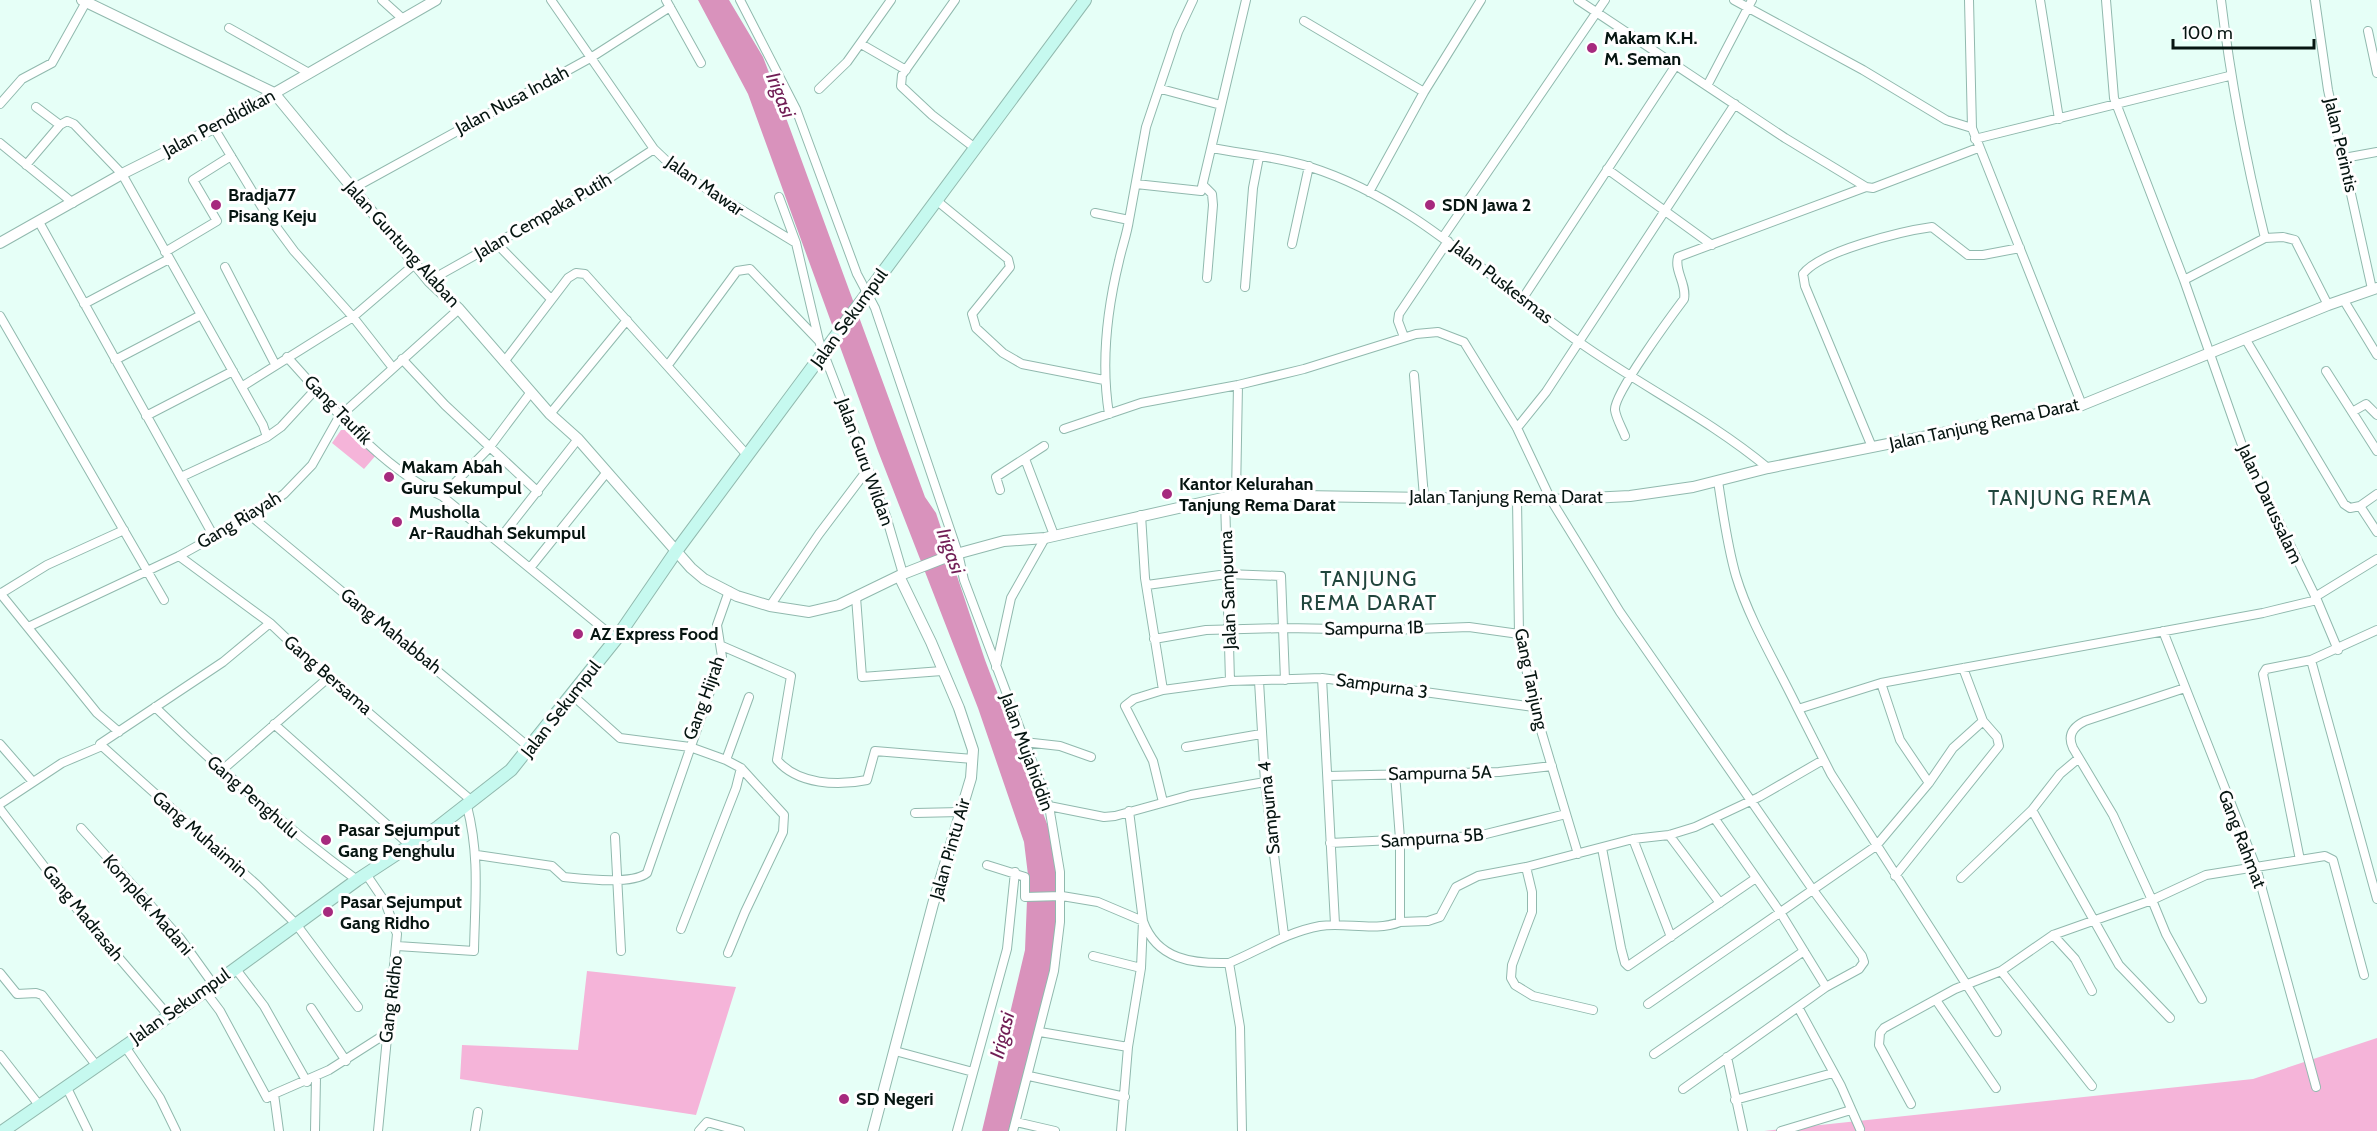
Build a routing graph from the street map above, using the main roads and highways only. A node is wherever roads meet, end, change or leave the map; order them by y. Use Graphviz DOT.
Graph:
graph roads {
  1 [pos="1085,0"];
  2 [pos="3,1128"];
  1 -- 2 [label="main road, Jalan Sekumpul"];
}
